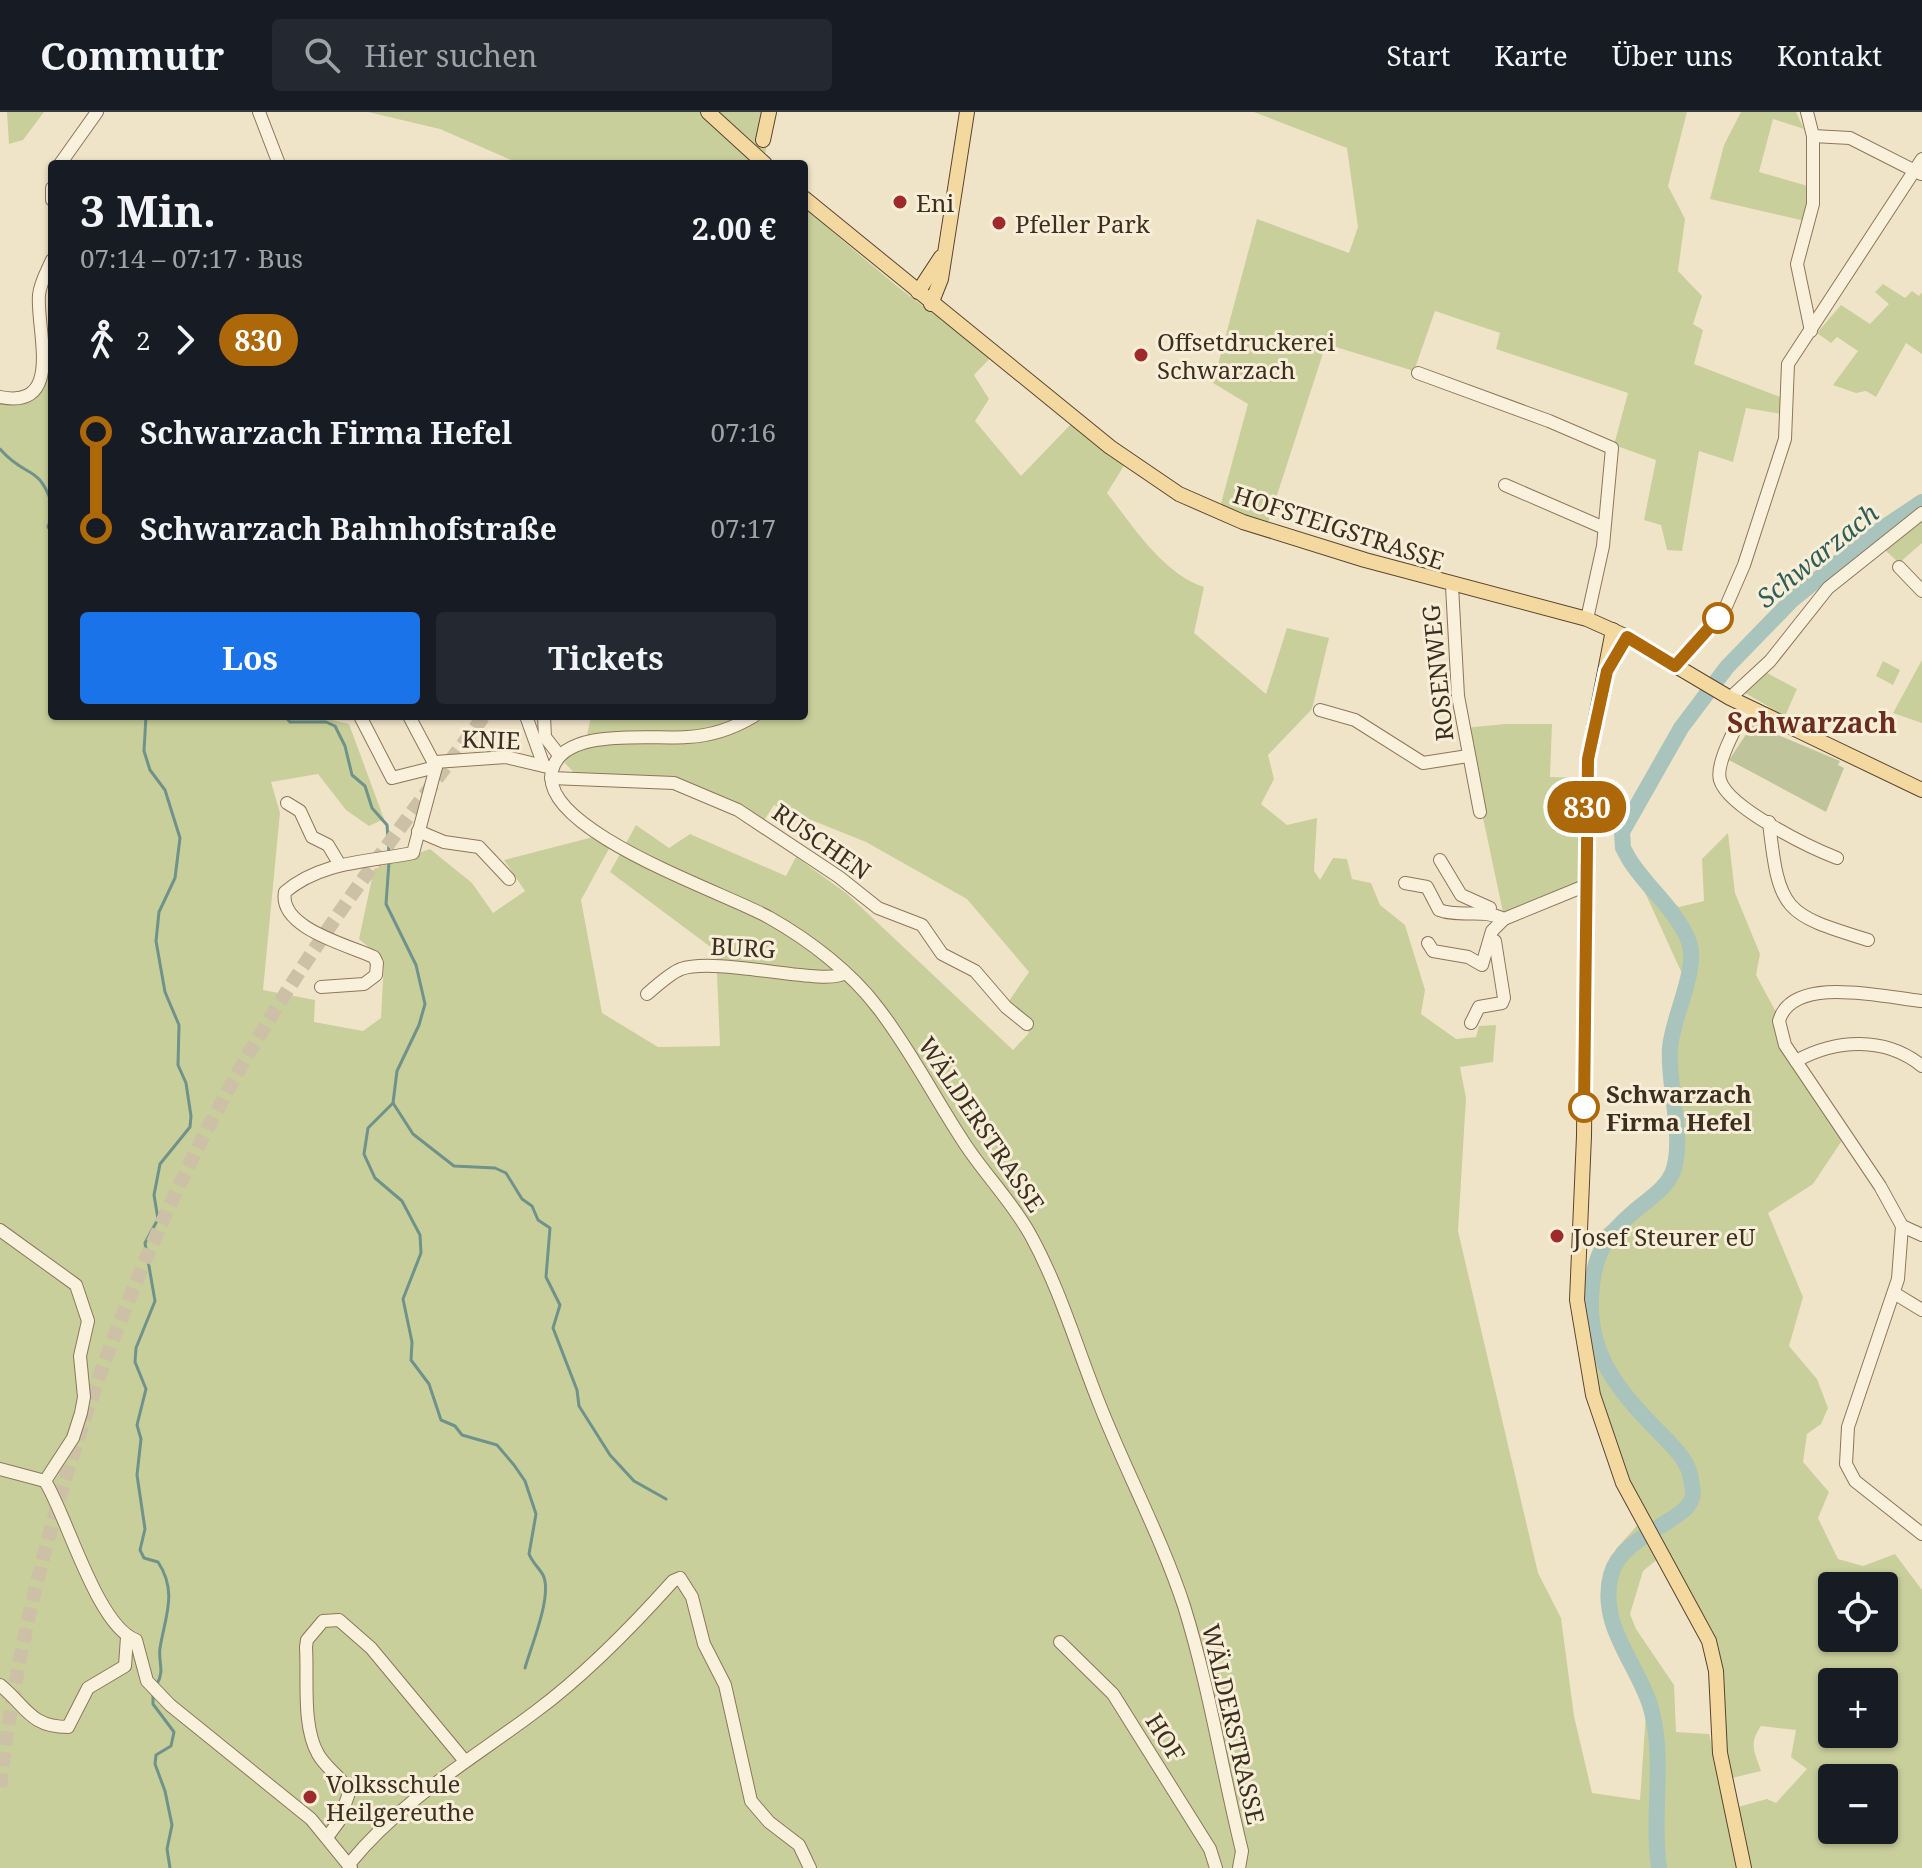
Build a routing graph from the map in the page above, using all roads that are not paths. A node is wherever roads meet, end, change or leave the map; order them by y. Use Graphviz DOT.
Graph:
graph roads {
  1 [pos="97,112"];
  2 [pos="259,112"];
  3 [pos="708,112"];
  4 [pos="769,112"];
  5 [pos="967,112"];
  6 [pos="1807,112"];
  7 [pos="1813,136"];
  8 [pos="763,140"];
  9 [pos="63,160"];
  10 [pos="277,160"];
  11 [pos="760,160"];
  12 [pos="1920,168"];
  13 [pos="808,201"];
  14 [pos="943,253"];
  15 [pos="48,270"];
  16 [pos="918,292"];
  17 [pos="931,304"];
  18 [pos="1811,331"];
  19 [pos="1418,373"];
  20 [pos="0,397"];
  21 [pos="1505,485"];
  22 [pos="1922,513"];
  23 [pos="1602,527"];
  24 [pos="1899,567"];
  25 [pos="1452,586"];
  26 [pos="1922,591"];
  27 [pos="1587,619"];
  28 [pos="1613,630"];
  29 [pos="1627,637"];
  30 [pos="1675,666"];
  31 [pos="1607,671"];
  32 [pos="1723,695"];
  33 [pos="1747,707"];
  34 [pos="1320,710"];
  35 [pos="362,720"];
  36 [pos="411,720"];
  37 [pos="528,720"];
  38 [pos="544,720"];
  39 [pos="743,720"];
  40 [pos="559,755"];
  41 [pos="1468,756"];
  42 [pos="435,764"];
  43 [pos="549,771"];
  44 [pos="1922,790"];
  45 [pos="287,803"];
  46 [pos="1480,812"];
  47 [pos="1769,822"];
  48 [pos="418,831"];
  49 [pos="1837,858"];
  50 [pos="1440,860"];
  51 [pos="340,865"];
  52 [pos="509,879"];
  53 [pos="1405,883"];
  54 [pos="1587,885"];
  55 [pos="1498,919"];
  56 [pos="1868,940"];
  57 [pos="1428,943"];
  58 [pos="845,973"];
  59 [pos="321,987"];
  60 [pos="647,994"];
  61 [pos="1922,1001"];
  62 [pos="1471,1023"];
  63 [pos="1027,1024"];
  64 [pos="1796,1061"];
  65 [pos="1922,1066"];
  66 [pos="1902,1226"];
  67 [pos="0,1230"];
  68 [pos="1922,1235"];
  69 [pos="1894,1293"];
  70 [pos="1922,1310"];
  71 [pos="0,1469"];
  72 [pos="45,1481"];
  73 [pos="1922,1534"];
  74 [pos="127,1637"];
  75 [pos="1060,1642"];
  76 [pos="0,1685"];
  77 [pos="464,1760"];
  78 [pos="328,1836"];
  79 [pos="350,1865"];
  80 [pos="810,1868"];
  81 [pos="1216,1868"];
  82 [pos="1239,1868"];
  83 [pos="1744,1868"];
  1 -- 9 [label="street"];
  2 -- 10 [label="street"];
  3 -- 11 [label="main road"];
  4 -- 8 [label="main road"];
  5 -- 14 [label="main road"];
  6 -- 7 [label="street"];
  7 -- 12 [label="street"];
  7 -- 18 [label="street"];
  12 -- 18 [label="street"];
  13 -- 16 [label="main road, HOFSTEIGSTRASSE"];
  14 -- 16 [label="main road"];
  14 -- 17 [label="main road"];
  15 -- 20 [label="street"];
  16 -- 17 [label="main road, HOFSTEIGSTRASSE"];
  17 -- 25 [label="main road, HOFSTEIGSTRASSE"];
  18 -- 30 [label="street"];
  19 -- 23 [label="street"];
  21 -- 23 [label="street"];
  22 -- 32 [label="street"];
  23 -- 27 [label="street"];
  24 -- 26 [label="street"];
  25 -- 27 [label="main road, HOFSTEIGSTRASSE"];
  25 -- 41 [label="street, ROSENWEG"];
  27 -- 28 [label="main road, HOFSTEIGSTRASSE"];
  28 -- 29 [label="main road, HOFSTEIGSTRASSE"];
  28 -- 31 [label="main road"];
  29 -- 30 [label="main road, HOFSTEIGSTRASSE"];
  29 -- 31 [label="main road"];
  30 -- 32 [label="main road, HOFSTEIGSTRASSE"];
  31 -- 54 [label="main road"];
  32 -- 33 [label="main road, HOFSTEIGSTRASSE"];
  33 -- 44 [label="main road, HOFSTEIGSTRASSE"];
  33 -- 47 [label="street"];
  34 -- 41 [label="street, ROSENWEG"];
  35 -- 42 [label="street, KNIE"];
  36 -- 42 [label="street, KNIE"];
  37 -- 43 [label="street, KNIE"];
  38 -- 40 [label="street, KNIE"];
  39 -- 40 [label="street"];
  40 -- 43 [label="street"];
  41 -- 46 [label="street, ROSENWEG"];
  42 -- 43 [label="street, KNIE"];
  42 -- 48 [label="street, KNIE"];
  43 -- 58 [label="street, WÄLDERSTRASSE"];
  43 -- 63 [label="street, RUSCHEN"];
  45 -- 51 [label="street"];
  47 -- 49 [label="street"];
  47 -- 56 [label="street"];
  48 -- 51 [label="street, KNIE"];
  48 -- 52 [label="street"];
  50 -- 55 [label="street"];
  51 -- 59 [label="street, KNIE"];
  53 -- 55 [label="street"];
  54 -- 55 [label="street"];
  54 -- 83 [label="main road"];
  55 -- 57 [label="street"];
  55 -- 62 [label="street"];
  58 -- 60 [label="street, BURG"];
  58 -- 82 [label="street, WÄLDERSTRASSE"];
  61 -- 64 [label="street"];
  64 -- 65 [label="street"];
  64 -- 66 [label="street"];
  66 -- 68 [label="street"];
  66 -- 69 [label="street"];
  67 -- 72 [label="street"];
  69 -- 70 [label="street"];
  69 -- 73 [label="street"];
  71 -- 72 [label="street"];
  72 -- 74 [label="street"];
  74 -- 76 [label="street"];
  74 -- 78 [label="street"];
  75 -- 81 [label="street, HOF"];
  77 -- 78 [label="street"];
  77 -- 79 [label="street"];
  77 -- 80 [label="street"];
  78 -- 79 [label="street"];
}
